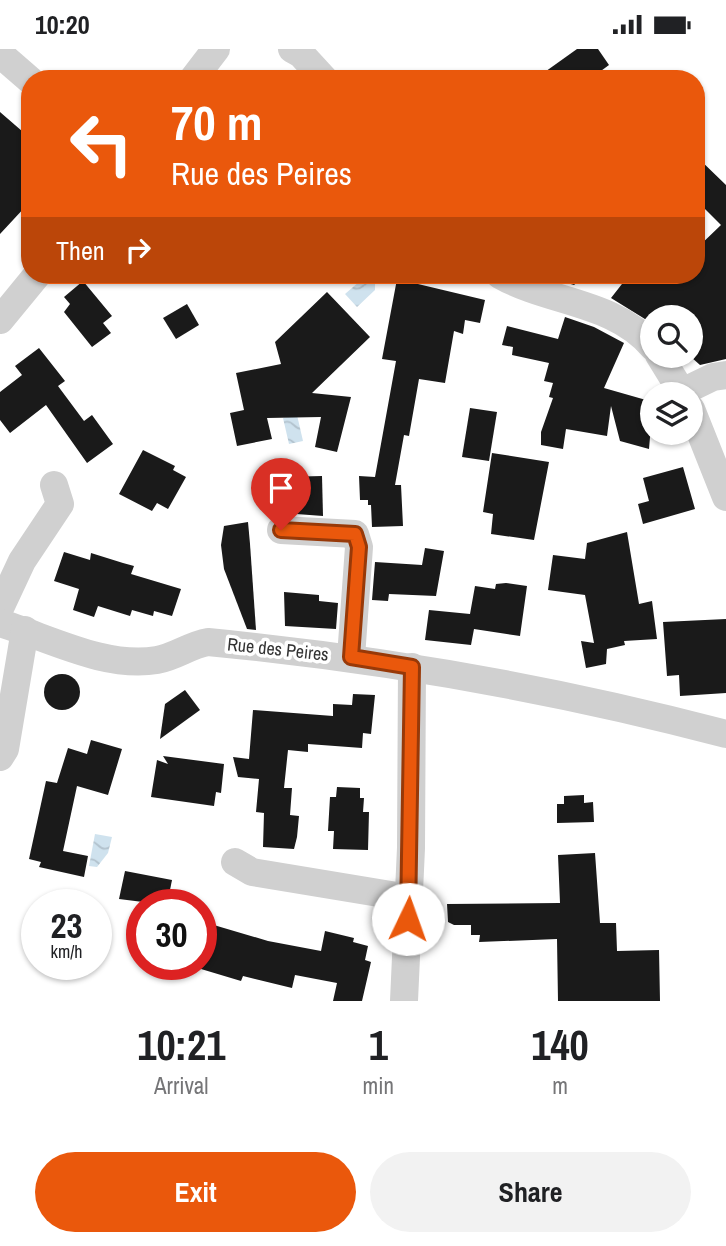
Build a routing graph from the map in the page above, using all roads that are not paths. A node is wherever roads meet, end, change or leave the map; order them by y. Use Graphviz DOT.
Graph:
graph roads {
  1 [pos="216,49"];
  2 [pos="292,49"];
  3 [pos="0,54"];
  4 [pos="200,70"];
  5 [pos="316,70"];
  6 [pos="21,72"];
  7 [pos="30,284"];
  8 [pos="515,284"];
  9 [pos="0,320"];
  10 [pos="640,334"];
  11 [pos="726,375"];
  12 [pos="703,384"];
  13 [pos="703,442"];
  14 [pos="54,485"];
  15 [pos="726,498"];
  16 [pos="281,530"];
  17 [pos="0,608"];
  18 [pos="12,627"];
  19 [pos="351,657"];
  20 [pos="412,667"];
  21 [pos="726,734"];
  22 [pos="0,757"];
  23 [pos="234,862"];
  24 [pos="409,898"];
  25 [pos="404,1001"];
  1 -- 4 [label="street"];
  2 -- 5 [label="street"];
  3 -- 6 [label="street"];
  7 -- 9 [label="street"];
  8 -- 10 [label="street"];
  11 -- 12 [label="street"];
  13 -- 15 [label="street"];
  14 -- 17 [label="street"];
  16 -- 19 [label="street"];
  18 -- 19 [label="street, Rue des Peires"];
  18 -- 22 [label="street"];
  19 -- 20 [label="street, Rue des Peires"];
  20 -- 21 [label="street, Rue des Peires"];
  20 -- 24 [label="street"];
  23 -- 24 [label="street"];
  24 -- 25 [label="street"];
}
